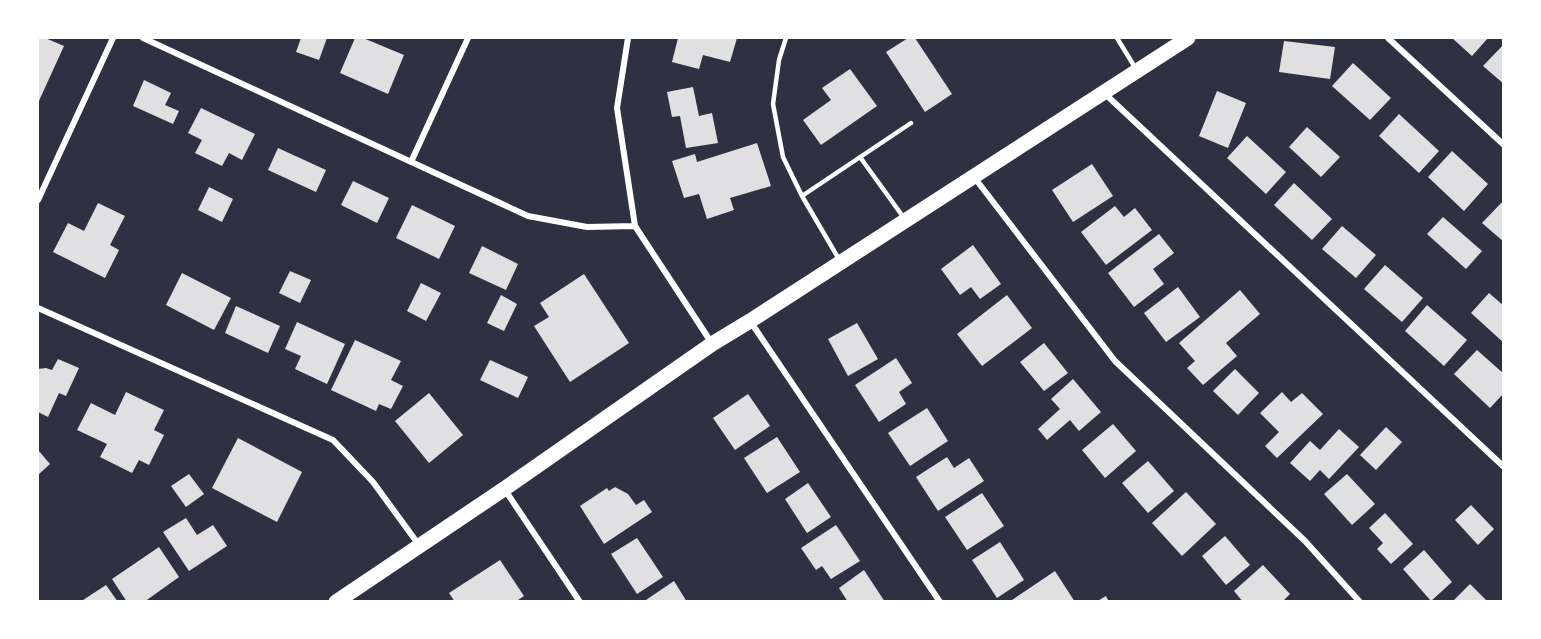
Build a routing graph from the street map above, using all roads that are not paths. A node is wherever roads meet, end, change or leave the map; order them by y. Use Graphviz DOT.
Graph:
graph roads {
  1 [pos="113,38"];
  2 [pos="143,38"];
  3 [pos="468,38"];
  4 [pos="627,38"];
  5 [pos="786,38"];
  6 [pos="1117,38"];
  7 [pos="1188,38"];
  8 [pos="1388,38"];
  9 [pos="1137,70"];
  10 [pos="1103,92"];
  11 [pos="911,123"];
  12 [pos="1503,145"];
  13 [pos="860,157"];
  14 [pos="411,162"];
  15 [pos="974,176"];
  16 [pos="802,196"];
  17 [pos="38,200"];
  18 [pos="906,220"];
  19 [pos="635,226"];
  20 [pos="841,262"];
  21 [pos="38,308"];
  22 [pos="750,321"];
  23 [pos="712,344"];
  24 [pos="1503,467"];
  25 [pos="504,489"];
  26 [pos="420,545"];
  27 [pos="336,602"];
  28 [pos="580,602"];
  29 [pos="940,602"];
  30 [pos="1360,602"];
  1 -- 17 [label="street"];
  2 -- 14 [label="street"];
  3 -- 14 [label="street"];
  4 -- 19 [label="street"];
  5 -- 16 [label="lane"];
  6 -- 9 [label="lane"];
  7 -- 9 [label="main road"];
  8 -- 12 [label="street"];
  9 -- 10 [label="main road"];
  10 -- 15 [label="main road"];
  10 -- 24 [label="street"];
  11 -- 13 [label="lane"];
  13 -- 16 [label="lane"];
  13 -- 18 [label="lane"];
  14 -- 19 [label="street"];
  15 -- 18 [label="main road"];
  15 -- 30 [label="street"];
  16 -- 20 [label="lane"];
  18 -- 20 [label="main road"];
  19 -- 23 [label="street"];
  20 -- 22 [label="main road"];
  21 -- 26 [label="street"];
  22 -- 23 [label="main road"];
  22 -- 29 [label="street"];
  23 -- 25 [label="main road"];
  25 -- 26 [label="main road"];
  25 -- 28 [label="street"];
  26 -- 27 [label="main road"];
}
